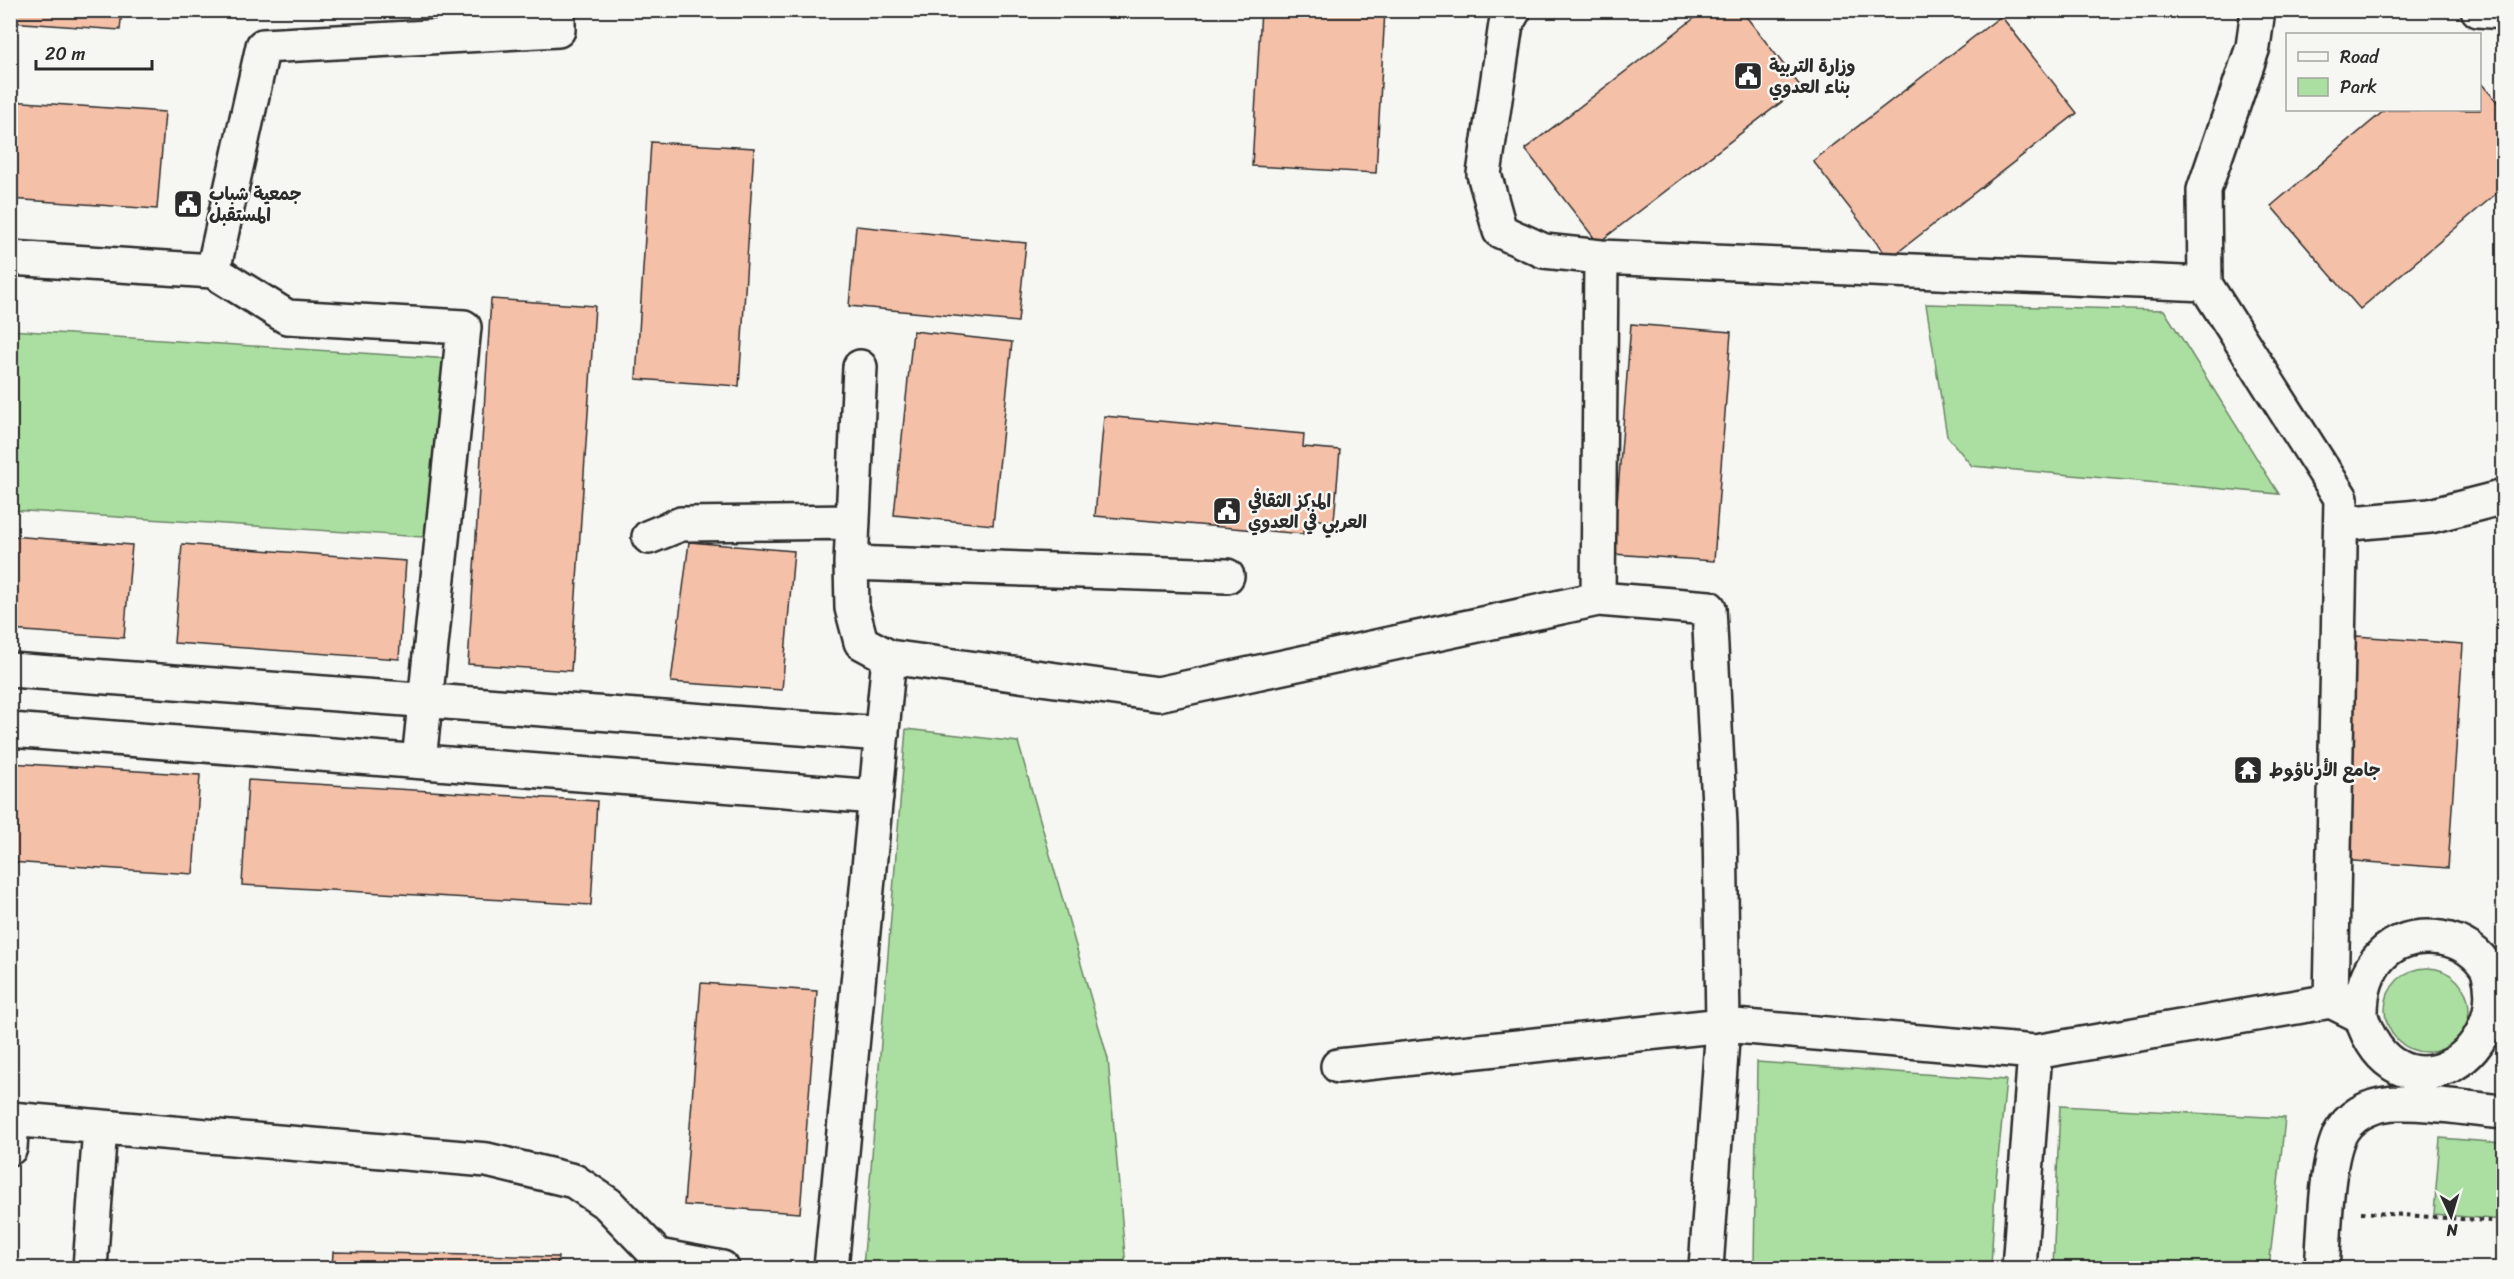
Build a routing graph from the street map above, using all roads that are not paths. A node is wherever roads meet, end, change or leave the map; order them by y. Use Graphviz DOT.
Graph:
graph roads {
  1 [pos="558,10"];
  2 [pos="1514,10"];
  3 [pos="2258,10"];
  4 [pos="2478,10"];
  5 [pos="2504,12"];
  6 [pos="1601,257"];
  7 [pos="10,258"];
  8 [pos="213,271"];
  9 [pos="2205,284"];
  10 [pos="860,367"];
  11 [pos="2504,497"];
  12 [pos="853,522"];
  13 [pos="2341,524"];
  14 [pos="649,537"];
  15 [pos="851,563"];
  16 [pos="1227,576"];
  17 [pos="1598,599"];
  18 [pos="889,657"];
  19 [pos="10,670"];
  20 [pos="426,701"];
  21 [pos="10,730"];
  22 [pos="882,734"];
  23 [pos="419,761"];
  24 [pos="876,796"];
  25 [pos="2331,1001"];
  26 [pos="2361,1016"];
  27 [pos="2500,1020"];
  28 [pos="1723,1025"];
  29 [pos="2035,1052"];
  30 [pos="1338,1066"];
  31 [pos="2504,1112"];
  32 [pos="100,1127"];
  33 [pos="11,1129"];
  34 [pos="90,1269"];
  35 [pos="722,1269"];
  36 [pos="831,1269"];
  37 [pos="1706,1269"];
  38 [pos="2019,1269"];
  39 [pos="2322,1269"];
  1 -- 8 [label="street"];
  2 -- 6 [label="street"];
  3 -- 9 [label="street"];
  4 -- 5 [label="street"];
  6 -- 9 [label="street"];
  6 -- 17 [label="street"];
  7 -- 8 [label="street"];
  8 -- 20 [label="street"];
  9 -- 13 [label="street"];
  10 -- 12 [label="street"];
  11 -- 13 [label="street"];
  12 -- 14 [label="street"];
  12 -- 15 [label="street"];
  13 -- 25 [label="street"];
  15 -- 16 [label="street"];
  15 -- 18 [label="street"];
  17 -- 18 [label="street"];
  17 -- 28 [label="street"];
  18 -- 22 [label="street"];
  19 -- 20 [label="street"];
  20 -- 22 [label="street"];
  20 -- 23 [label="street"];
  21 -- 23 [label="street"];
  22 -- 24 [label="street"];
  23 -- 24 [label="street"];
  24 -- 36 [label="street"];
  25 -- 26 [label="street"];
  25 -- 29 [label="street"];
  26 -- 27 [label="street"];
  26 -- 27 [label="street"];
  28 -- 29 [label="street"];
  28 -- 30 [label="street"];
  28 -- 37 [label="street"];
  29 -- 38 [label="street"];
  31 -- 39 [label="street"];
  32 -- 33 [label="street"];
  32 -- 34 [label="street"];
  32 -- 35 [label="street"];
}
